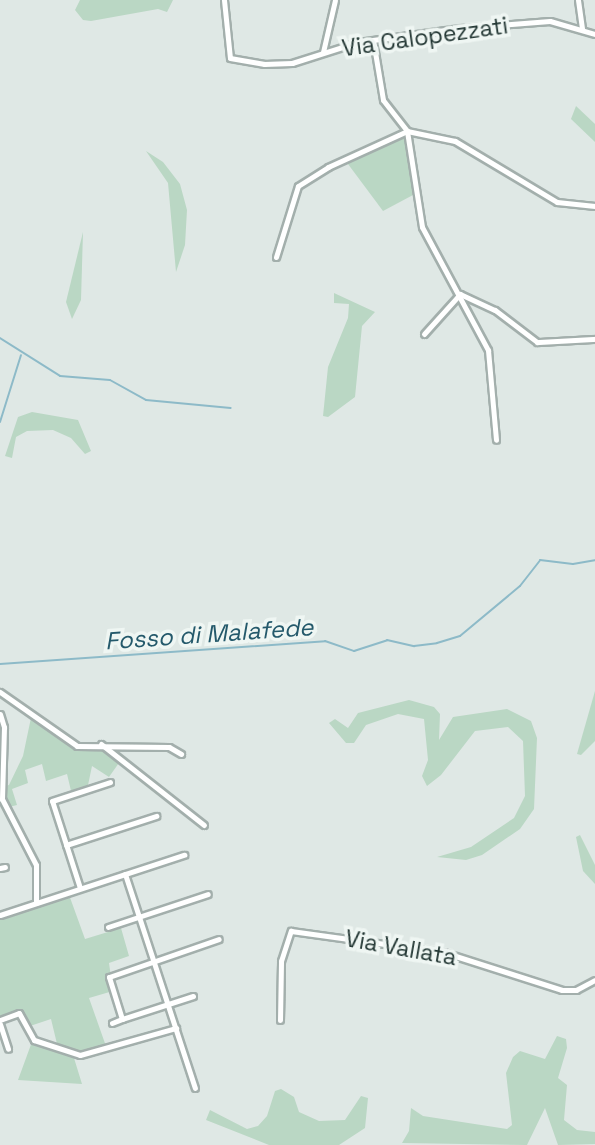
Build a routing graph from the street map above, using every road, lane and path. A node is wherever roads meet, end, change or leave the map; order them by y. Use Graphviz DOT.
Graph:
graph roads {
  1 [pos="224,0"];
  2 [pos="335,0"];
  3 [pos="578,0"];
  4 [pos="582,29"];
  5 [pos="595,34"];
  6 [pos="373,40"];
  7 [pos="323,52"];
  8 [pos="407,131"];
  9 [pos="595,206"];
  10 [pos="275,257"];
  11 [pos="460,294"];
  12 [pos="424,334"];
  13 [pos="595,339"];
  14 [pos="496,440"];
  15 [pos="0,692"];
  16 [pos="0,714"];
  17 [pos="101,744"];
  18 [pos="181,754"];
  19 [pos="110,782"];
  20 [pos="156,816"];
  21 [pos="204,825"];
  22 [pos="66,845"];
  23 [pos="184,855"];
  24 [pos="125,874"];
  25 [pos="80,888"];
  26 [pos="208,894"];
  27 [pos="36,903"];
  28 [pos="0,915"];
  29 [pos="138,917"];
  30 [pos="108,927"];
  31 [pos="219,939"];
  32 [pos="153,961"];
  33 [pos="595,980"];
  34 [pos="193,996"];
  35 [pos="168,1004"];
  36 [pos="122,1019"];
  37 [pos="281,1020"];
  38 [pos="0,1022"];
  39 [pos="111,1023"];
  40 [pos="176,1028"];
  41 [pos="8,1048"];
  42 [pos="195,1088"];
  1 -- 7 [label="street, Via Calopezzati"];
  2 -- 7 [label="street"];
  3 -- 4 [label="street"];
  4 -- 5 [label="street, Via Calopezzati"];
  4 -- 6 [label="street, Via Calopezzati"];
  6 -- 7 [label="street, Via Calopezzati"];
  6 -- 8 [label="street"];
  8 -- 9 [label="street"];
  8 -- 10 [label="street"];
  8 -- 11 [label="street"];
  11 -- 12 [label="street"];
  11 -- 13 [label="street"];
  11 -- 14 [label="street"];
  15 -- 17 [label="street"];
  16 -- 27 [label="street"];
  17 -- 18 [label="street"];
  17 -- 21 [label="street"];
  19 -- 22 [label="street"];
  20 -- 22 [label="street"];
  22 -- 25 [label="street"];
  23 -- 24 [label="street"];
  24 -- 25 [label="street"];
  24 -- 29 [label="street"];
  25 -- 27 [label="street"];
  26 -- 29 [label="street"];
  27 -- 28 [label="street"];
  29 -- 30 [label="street"];
  29 -- 32 [label="street"];
  31 -- 32 [label="street"];
  32 -- 35 [label="street"];
  32 -- 36 [label="street"];
  33 -- 37 [label="street, Via Vallata"];
  34 -- 35 [label="street"];
  35 -- 36 [label="street"];
  35 -- 40 [label="street"];
  36 -- 39 [label="street"];
  38 -- 40 [label="street"];
  38 -- 41 [label="street"];
  40 -- 42 [label="street"];
}
